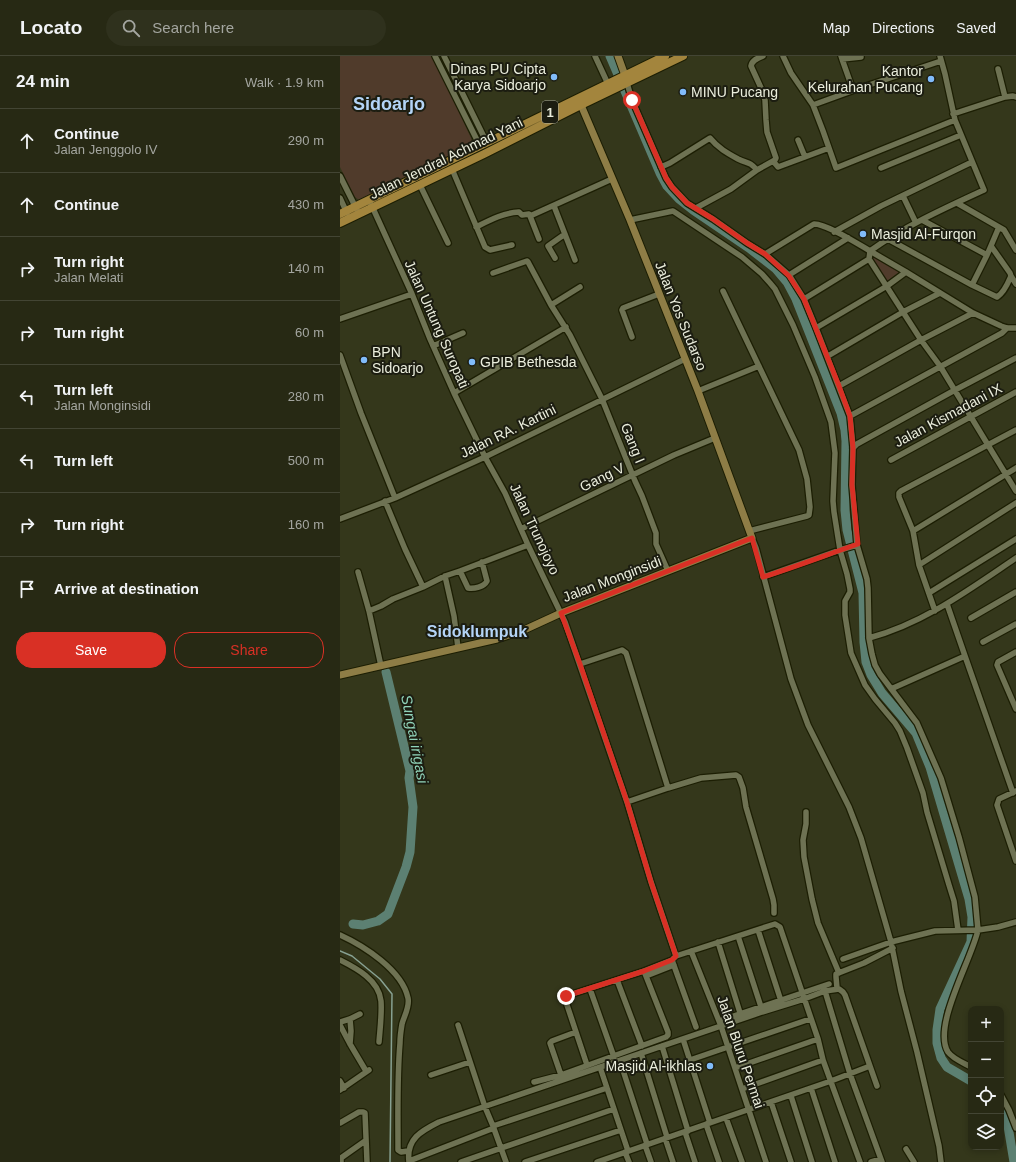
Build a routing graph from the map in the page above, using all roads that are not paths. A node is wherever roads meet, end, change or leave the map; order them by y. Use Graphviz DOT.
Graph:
graph roads {
  1 [pos="435,56"];
  2 [pos="444,56"];
  3 [pos="595,56"];
  4 [pos="618,56"];
  5 [pos="665,56"];
  6 [pos="683,56"];
  7 [pos="763,56"];
  8 [pos="783,56"];
  9 [pos="841,57"];
  10 [pos="861,57"];
  11 [pos="940,59"];
  12 [pos="998,69"];
  13 [pos="619,82"];
  14 [pos="853,90"];
  15 [pos="1005,97"];
  16 [pos="1016,97"];
  17 [pos="581,105"];
  18 [pos="813,105"];
  19 [pos="954,117"];
  20 [pos="961,135"];
  21 [pos="798,140"];
  22 [pos="483,145"];
  23 [pos="829,148"];
  24 [pos="484,154"];
  25 [pos="805,157"];
  26 [pos="773,161"];
  27 [pos="972,162"];
  28 [pos="661,167"];
  29 [pos="881,168"];
  30 [pos="452,169"];
  31 [pos="757,170"];
  32 [pos="340,176"];
  33 [pos="612,178"];
  34 [pos="420,185"];
  35 [pos="903,196"];
  36 [pos="340,198"];
  37 [pos="956,203"];
  38 [pos="370,204"];
  39 [pos="554,206"];
  40 [pos="696,208"];
  41 [pos="357,210"];
  42 [pos="346,215"];
  43 [pos="530,216"];
  44 [pos="630,220"];
  45 [pos="922,220"];
  46 [pos="340,223"];
  47 [pos="916,223"];
  48 [pos="476,227"];
  49 [pos="999,227"];
  50 [pos="834,232"];
  51 [pos="565,234"];
  52 [pos="848,238"];
  53 [pos="888,238"];
  54 [pos="539,239"];
  55 [pos="448,243"];
  56 [pos="512,245"];
  57 [pos="991,246"];
  58 [pos="1016,250"];
  59 [pos="870,251"];
  60 [pos="765,254"];
  61 [pos="987,255"];
  62 [pos="555,258"];
  63 [pos="869,259"];
  64 [pos="575,260"];
  65 [pos="906,272"];
  66 [pos="493,273"];
  67 [pos="789,276"];
  68 [pos="1011,276"];
  69 [pos="1016,284"];
  70 [pos="972,285"];
  71 [pos="887,286"];
  72 [pos="580,287"];
  73 [pos="723,291"];
  74 [pos="940,293"];
  75 [pos="412,294"];
  76 [pos="659,294"];
  77 [pos="804,299"];
  78 [pos="551,305"];
  79 [pos="903,312"];
  80 [pos="973,313"];
  81 [pos="340,319"];
  82 [pos="566,327"];
  83 [pos="816,328"];
  84 [pos="1007,328"];
  85 [pos="1016,328"];
  86 [pos="463,333"];
  87 [pos="632,337"];
  88 [pos="921,340"];
  89 [pos="433,346"];
  90 [pos="340,355"];
  91 [pos="828,356"];
  92 [pos="1016,358"];
  93 [pos="684,359"];
  94 [pos="758,366"];
  95 [pos="940,366"];
  96 [pos="342,370"];
  97 [pos="839,386"];
  98 [pos="955,390"];
  99 [pos="698,391"];
  100 [pos="1016,392"];
  101 [pos="454,393"];
  102 [pos="602,399"];
  103 [pos="850,416"];
  104 [pos="971,416"];
  105 [pos="1016,430"];
  106 [pos="715,438"];
  107 [pos="988,445"];
  108 [pos="853,448"];
  109 [pos="485,457"];
  110 [pos="891,460"];
  111 [pos="1016,468"];
  112 [pos="1006,474"];
  113 [pos="632,475"];
  114 [pos="1016,491"];
  115 [pos="395,498"];
  116 [pos="386,501"];
  117 [pos="1016,503"];
  118 [pos="340,519"];
  119 [pos="521,529"];
  120 [pos="913,531"];
  121 [pos="751,535"];
  122 [pos="1016,539"];
  123 [pos="528,545"];
  124 [pos="855,545"];
  125 [pos="842,549"];
  126 [pos="1016,559"];
  127 [pos="482,562"];
  128 [pos="919,565"];
  129 [pos="460,571"];
  130 [pos="668,571"];
  131 [pos="358,572"];
  132 [pos="445,576"];
  133 [pos="763,577"];
  134 [pos="423,587"];
  135 [pos="1016,592"];
  136 [pos="929,593"];
  137 [pos="947,604"];
  138 [pos="369,611"];
  139 [pos="935,611"];
  140 [pos="561,613"];
  141 [pos="971,618"];
  142 [pos="1016,624"];
  143 [pos="869,638"];
  144 [pos="983,642"];
  145 [pos="458,648"];
  146 [pos="1015,655"];
  147 [pos="965,656"];
  148 [pos="580,664"];
  149 [pos="381,666"];
  150 [pos="340,675"];
  151 [pos="891,688"];
  152 [pos="1016,709"];
  153 [pos="668,788"];
  154 [pos="1015,792"];
  155 [pos="627,802"];
  156 [pos="806,812"];
  157 [pos="1016,861"];
  158 [pos="774,913"];
  159 [pos="1016,922"];
  160 [pos="758,930"];
  161 [pos="960,930"];
  162 [pos="976,930"];
  163 [pos="340,935"];
  164 [pos="738,936"];
  165 [pos="718,942"];
  166 [pos="892,945"];
  167 [pos="691,951"];
  168 [pos="843,959"];
  169 [pos="340,960"];
  170 [pos="674,960"];
  171 [pos="645,973"];
  172 [pos="839,973"];
  173 [pos="617,980"];
  174 [pos="826,987"];
  175 [pos="838,988"];
  176 [pos="590,989"];
  177 [pos="803,996"];
  178 [pos="781,1003"];
  179 [pos="761,1009"];
  180 [pos="360,1014"];
  181 [pos="741,1016"];
  182 [pos="350,1019"];
  183 [pos="810,1019"];
  184 [pos="340,1022"];
  185 [pos="720,1024"];
  186 [pos="340,1025"];
  187 [pos="458,1025"];
  188 [pos="696,1027"];
  189 [pos="576,1032"];
  190 [pos="683,1039"];
  191 [pos="818,1039"];
  192 [pos="379,1042"];
  193 [pos="350,1044"];
  194 [pos="642,1046"];
  195 [pos="662,1046"];
  196 [pos="728,1047"];
  197 [pos="641,1053"];
  198 [pos="614,1057"];
  199 [pos="690,1060"];
  200 [pos="823,1060"];
  201 [pos="620,1061"];
  202 [pos="470,1062"];
  203 [pos="968,1065"];
  204 [pos="587,1066"];
  205 [pos="870,1066"];
  206 [pos="600,1067"];
  207 [pos="735,1068"];
  208 [pos="850,1074"];
  209 [pos="430,1075"];
  210 [pos="561,1076"];
  211 [pos="340,1081"];
  212 [pos="534,1082"];
  213 [pos="831,1082"];
  214 [pos="877,1086"];
  215 [pos="607,1088"];
  216 [pos="811,1088"];
  217 [pos="342,1089"];
  218 [pos="742,1089"];
  219 [pos="791,1096"];
  220 [pos="1004,1101"];
  221 [pos="771,1102"];
  222 [pos="485,1107"];
  223 [pos="614,1109"];
  224 [pos="748,1110"];
  225 [pos="726,1118"];
  226 [pos="340,1123"];
  227 [pos="708,1124"];
  228 [pos="493,1127"];
  229 [pos="1016,1128"];
  230 [pos="621,1130"];
  231 [pos="686,1131"];
  232 [pos="666,1138"];
  233 [pos="365,1141"];
  234 [pos="646,1144"];
  235 [pos="501,1148"];
  236 [pos="906,1149"];
  237 [pos="408,1151"];
  238 [pos="627,1151"];
  239 [pos="340,1159"];
  240 [pos="881,1160"];
  241 [pos="409,1161"];
  242 [pos="366,1162"];
  243 [pos="461,1162"];
  244 [pos="506,1162"];
  245 [pos="525,1162"];
  246 [pos="597,1162"];
  247 [pos="629,1162"];
  248 [pos="651,1162"];
  249 [pos="673,1162"];
  250 [pos="695,1162"];
  251 [pos="719,1162"];
  252 [pos="742,1162"];
  253 [pos="766,1162"];
  254 [pos="791,1162"];
  255 [pos="812,1162"];
  256 [pos="835,1162"];
  257 [pos="860,1162"];
  258 [pos="871,1162"];
  259 [pos="914,1162"];
  260 [pos="941,1162"];
  1 -- 22 [label="street"];
  2 -- 22 [label="street"];
  3 -- 13 [label="street"];
  4 -- 13 [label="main road"];
  5 -- 13 [label="highway, 1"];
  6 -- 13 [label="highway, 1"];
  7 -- 26 [label="street"];
  8 -- 18 [label="street"];
  9 -- 10 [label="street"];
  9 -- 14 [label="street"];
  11 -- 14 [label="street"];
  11 -- 19 [label="street"];
  12 -- 15 [label="street"];
  13 -- 17 [label="highway, Jalan Jendral Achmad Yani / 1"];
  13 -- 22 [label="highway, Jalan Jendral Achmad Yani / 1"];
  13 -- 28 [label="street"];
  14 -- 18 [label="street"];
  15 -- 16 [label="street"];
  15 -- 19 [label="street"];
  17 -- 24 [label="highway, Jalan Jendral Achmad Yani / 1"];
  17 -- 33 [label="main road, Jalan Yos Sudarso"];
  18 -- 23 [label="street"];
  19 -- 20 [label="street"];
  19 -- 23 [label="street"];
  20 -- 27 [label="street"];
  20 -- 29 [label="street"];
  21 -- 25 [label="street"];
  22 -- 24 [label="highway"];
  22 -- 38 [label="highway, Jalan Jendral Achmad Yani / 1"];
  23 -- 25 [label="street"];
  24 -- 30 [label="highway, Jalan Jendral Achmad Yani / 1"];
  25 -- 26 [label="street"];
  26 -- 31 [label="street"];
  27 -- 35 [label="street"];
  27 -- 37 [label="street"];
  28 -- 31 [label="street"];
  28 -- 40 [label="street"];
  30 -- 34 [label="highway, Jalan Jendral Achmad Yani / 1"];
  30 -- 48 [label="street"];
  31 -- 40 [label="street"];
  32 -- 41 [label="street"];
  33 -- 39 [label="street"];
  33 -- 44 [label="main road, Jalan Yos Sudarso"];
  34 -- 38 [label="highway, Jalan Jendral Achmad Yani / 1"];
  34 -- 55 [label="street"];
  35 -- 47 [label="street"];
  35 -- 50 [label="street"];
  36 -- 42 [label="street"];
  37 -- 45 [label="street"];
  37 -- 49 [label="street"];
  38 -- 41 [label="highway, Jalan Jendral Achmad Yani / 1"];
  38 -- 75 [label="street, Jalan Untung Suropati"];
  39 -- 43 [label="street"];
  39 -- 51 [label="street"];
  40 -- 60 [label="street"];
  41 -- 42 [label="highway, Jalan Jendral Achmad Yani / 1"];
  42 -- 46 [label="highway, Jalan Jendral Achmad Yani / 1"];
  43 -- 48 [label="street"];
  43 -- 54 [label="street"];
  44 -- 76 [label="main road, Jalan Yos Sudarso"];
  44 -- 125 [label="street"];
  45 -- 47 [label="street"];
  45 -- 61 [label="street"];
  47 -- 53 [label="street"];
  48 -- 56 [label="street"];
  49 -- 57 [label="street"];
  49 -- 58 [label="street"];
  50 -- 52 [label="street"];
  50 -- 60 [label="street"];
  51 -- 62 [label="street"];
  51 -- 64 [label="street"];
  52 -- 59 [label="street"];
  52 -- 67 [label="street"];
  53 -- 59 [label="street"];
  53 -- 70 [label="street"];
  57 -- 61 [label="street"];
  57 -- 68 [label="street"];
  59 -- 63 [label="street"];
  59 -- 65 [label="street"];
  60 -- 67 [label="street"];
  61 -- 70 [label="street"];
  63 -- 71 [label="street"];
  63 -- 77 [label="street"];
  65 -- 71 [label="street"];
  65 -- 74 [label="street"];
  66 -- 78 [label="street, Gang I"];
  67 -- 77 [label="street"];
  68 -- 69 [label="street"];
  68 -- 70 [label="street"];
  71 -- 79 [label="street"];
  71 -- 83 [label="street"];
  72 -- 78 [label="street"];
  73 -- 94 [label="street"];
  74 -- 79 [label="street"];
  74 -- 80 [label="street"];
  75 -- 81 [label="street"];
  75 -- 89 [label="street, Jalan Untung Suropati"];
  76 -- 87 [label="street"];
  76 -- 93 [label="main road, Jalan Yos Sudarso"];
  77 -- 83 [label="street"];
  78 -- 82 [label="street, Gang I"];
  79 -- 88 [label="street"];
  79 -- 91 [label="street"];
  80 -- 84 [label="street"];
  80 -- 88 [label="street"];
  82 -- 101 [label="street"];
  82 -- 102 [label="street, Gang I"];
  83 -- 91 [label="street"];
  84 -- 85 [label="street"];
  84 -- 95 [label="street"];
  86 -- 89 [label="street"];
  88 -- 95 [label="street"];
  88 -- 97 [label="street"];
  89 -- 101 [label="street, Jalan Untung Suropati"];
  90 -- 96 [label="street"];
  91 -- 97 [label="street"];
  92 -- 98 [label="street"];
  93 -- 99 [label="main road, Jalan Yos Sudarso"];
  93 -- 102 [label="street, Jalan RA. Kartini"];
  94 -- 99 [label="street"];
  94 -- 121 [label="street"];
  95 -- 98 [label="street"];
  95 -- 103 [label="street"];
  96 -- 115 [label="street"];
  97 -- 103 [label="street"];
  98 -- 104 [label="street"];
  98 -- 108 [label="street"];
  99 -- 106 [label="main road, Jalan Yos Sudarso"];
  100 -- 104 [label="street, Jalan Kismadani IX"];
  101 -- 109 [label="street, Jalan Untung Suropati"];
  102 -- 109 [label="street, Jalan RA. Kartini"];
  102 -- 113 [label="street, Gang I"];
  103 -- 108 [label="street"];
  104 -- 107 [label="street"];
  104 -- 110 [label="street, Jalan Kismadani IX"];
  105 -- 107 [label="street"];
  106 -- 113 [label="street, Gang V"];
  106 -- 121 [label="main road, Jalan Yos Sudarso"];
  107 -- 112 [label="street"];
  107 -- 120 [label="street"];
  108 -- 124 [label="street"];
  109 -- 115 [label="street, Jalan RA. Kartini"];
  109 -- 119 [label="street, Jalan Trunojoyo"];
  111 -- 112 [label="street"];
  112 -- 114 [label="street"];
  112 -- 120 [label="street"];
  113 -- 119 [label="street, Gang V"];
  113 -- 130 [label="street, Gang I"];
  115 -- 116 [label="street, Jalan RA. Kartini"];
  116 -- 118 [label="street, Jalan RA. Kartini"];
  116 -- 134 [label="street"];
  117 -- 128 [label="street"];
  119 -- 123 [label="street, Jalan Trunojoyo"];
  120 -- 128 [label="street"];
  121 -- 130 [label="main road, Jalan Monginsidi"];
  121 -- 133 [label="street"];
  122 -- 136 [label="street"];
  123 -- 127 [label="street"];
  123 -- 140 [label="street, Jalan Trunojoyo"];
  124 -- 125 [label="street"];
  124 -- 143 [label="street"];
  125 -- 133 [label="street"];
  125 -- 161 [label="street"];
  126 -- 137 [label="street"];
  127 -- 129 [label="street"];
  127 -- 129 [label="street"];
  128 -- 136 [label="street"];
  129 -- 132 [label="street"];
  130 -- 140 [label="main road, Jalan Monginsidi"];
  131 -- 138 [label="street"];
  132 -- 134 [label="street"];
  132 -- 145 [label="street"];
  133 -- 166 [label="street"];
  134 -- 138 [label="street"];
  135 -- 141 [label="street"];
  136 -- 139 [label="street"];
  137 -- 139 [label="street"];
  137 -- 147 [label="street"];
  138 -- 149 [label="street"];
  139 -- 143 [label="street"];
  140 -- 145 [label="main road, Jalan Monginsidi"];
  140 -- 148 [label="street, Jalan Trunojoyo"];
  142 -- 144 [label="street"];
  143 -- 151 [label="street"];
  145 -- 149 [label="main road, Jalan Monginsidi"];
  146 -- 152 [label="street"];
  147 -- 151 [label="street"];
  147 -- 154 [label="street"];
  148 -- 153 [label="street"];
  148 -- 155 [label="street, Jalan Trunojoyo"];
  149 -- 150 [label="main road, Jalan Monginsidi"];
  151 -- 162 [label="street"];
  153 -- 155 [label="street"];
  153 -- 158 [label="street"];
  154 -- 157 [label="street"];
  155 -- 170 [label="street, Jalan Trunojoyo"];
  156 -- 172 [label="street"];
  159 -- 162 [label="street"];
  160 -- 164 [label="street"];
  160 -- 177 [label="street"];
  160 -- 178 [label="street"];
  161 -- 162 [label="street"];
  161 -- 166 [label="street"];
  162 -- 203 [label="street"];
  163 -- 237 [label="street"];
  164 -- 165 [label="street"];
  164 -- 179 [label="street"];
  165 -- 167 [label="street"];
  165 -- 181 [label="street"];
  166 -- 168 [label="street"];
  166 -- 172 [label="street"];
  166 -- 260 [label="street"];
  167 -- 170 [label="street"];
  167 -- 185 [label="street, Jalan Bluru Permai"];
  169 -- 192 [label="street"];
  170 -- 171 [label="street"];
  170 -- 188 [label="street, Jalan Trunojoyo"];
  171 -- 173 [label="street"];
  171 -- 194 [label="street"];
  172 -- 175 [label="street"];
  173 -- 176 [label="street"];
  173 -- 194 [label="street"];
  174 -- 175 [label="street"];
  174 -- 177 [label="street"];
  174 -- 208 [label="street"];
  175 -- 205 [label="street"];
  176 -- 189 [label="street"];
  176 -- 198 [label="street"];
  177 -- 178 [label="street"];
  177 -- 183 [label="street"];
  178 -- 179 [label="street"];
  179 -- 181 [label="street"];
  180 -- 182 [label="street"];
  181 -- 185 [label="street"];
  182 -- 184 [label="street"];
  182 -- 193 [label="street"];
  183 -- 191 [label="street"];
  183 -- 196 [label="street"];
  185 -- 190 [label="street"];
  185 -- 196 [label="street, Jalan Bluru Permai"];
  186 -- 193 [label="street"];
  187 -- 202 [label="street"];
  189 -- 204 [label="street"];
  189 -- 210 [label="street"];
  190 -- 195 [label="street"];
  190 -- 199 [label="street"];
  191 -- 200 [label="street"];
  191 -- 207 [label="street"];
  193 -- 217 [label="street"];
  194 -- 198 [label="street"];
  195 -- 197 [label="street"];
  195 -- 231 [label="street"];
  196 -- 199 [label="street"];
  196 -- 207 [label="street, Jalan Bluru Permai"];
  197 -- 201 [label="street"];
  197 -- 232 [label="street"];
  198 -- 204 [label="street"];
  199 -- 227 [label="street"];
  200 -- 213 [label="street"];
  200 -- 218 [label="street"];
  201 -- 206 [label="street"];
  201 -- 234 [label="street"];
  202 -- 209 [label="street"];
  202 -- 222 [label="street"];
  204 -- 210 [label="street"];
  205 -- 208 [label="street"];
  205 -- 214 [label="street"];
  206 -- 215 [label="street"];
  206 -- 222 [label="street"];
  207 -- 218 [label="street, Jalan Bluru Permai"];
  208 -- 213 [label="street"];
  208 -- 240 [label="street"];
  210 -- 212 [label="street"];
  211 -- 217 [label="street"];
  213 -- 216 [label="street"];
  213 -- 257 [label="street"];
  215 -- 223 [label="street"];
  215 -- 228 [label="street"];
  216 -- 219 [label="street"];
  216 -- 256 [label="street"];
  218 -- 224 [label="street, Jalan Bluru Permai"];
  219 -- 221 [label="street"];
  219 -- 255 [label="street"];
  220 -- 229 [label="street"];
  221 -- 224 [label="street"];
  221 -- 254 [label="street"];
  222 -- 228 [label="street"];
  222 -- 237 [label="street"];
  223 -- 230 [label="street"];
  223 -- 235 [label="street"];
  224 -- 225 [label="street"];
  224 -- 253 [label="street, Jalan Bluru Permai"];
  225 -- 227 [label="street"];
  225 -- 252 [label="street"];
  226 -- 233 [label="street"];
  227 -- 231 [label="street"];
  227 -- 251 [label="street"];
  228 -- 235 [label="street"];
  228 -- 241 [label="street"];
  230 -- 238 [label="street"];
  230 -- 245 [label="street"];
  231 -- 232 [label="street"];
  231 -- 250 [label="street"];
  232 -- 234 [label="street"];
  232 -- 249 [label="street"];
  233 -- 239 [label="street"];
  233 -- 242 [label="street"];
  234 -- 238 [label="street"];
  234 -- 248 [label="street"];
  235 -- 243 [label="street"];
  235 -- 244 [label="street"];
  236 -- 259 [label="street"];
  237 -- 241 [label="street"];
  238 -- 246 [label="street"];
  238 -- 247 [label="street"];
  240 -- 258 [label="street"];
}
